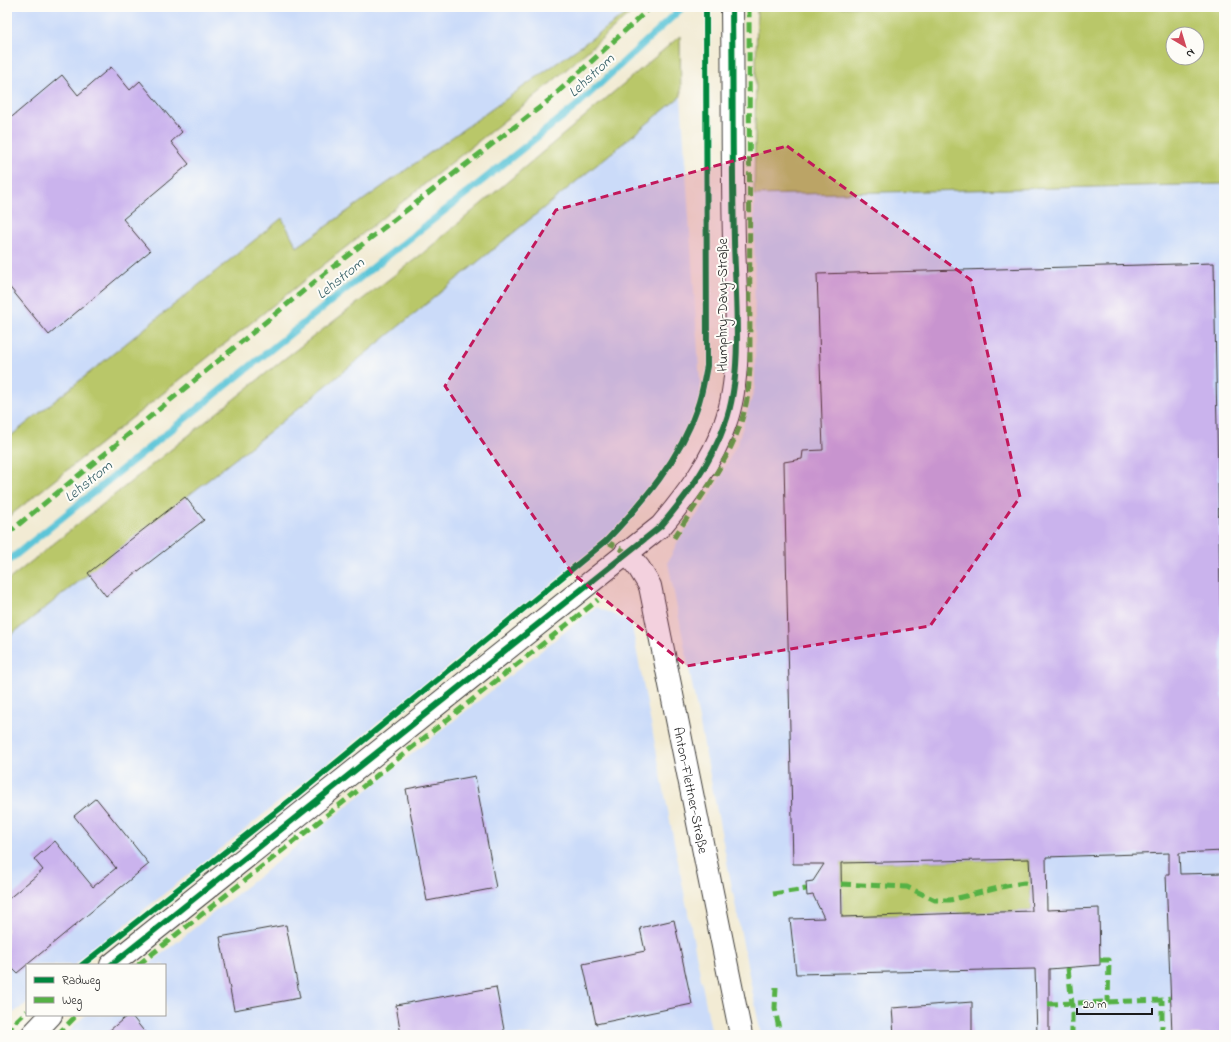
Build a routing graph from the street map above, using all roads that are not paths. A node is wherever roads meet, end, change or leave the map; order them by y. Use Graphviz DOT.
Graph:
graph roads {
  1 [pos="732,7"];
  2 [pos="626,552"];
  3 [pos="112,964"];
  4 [pos="49,1016"];
  5 [pos="32,1035"];
  6 [pos="741,1035"];
  1 -- 2 [label="street, Humphry-Davy-Straße"];
  2 -- 3 [label="street, Humphry-Davy-Straße"];
  2 -- 6 [label="street, Anton-Flettner-Straße"];
  4 -- 5 [label="street"];
}
